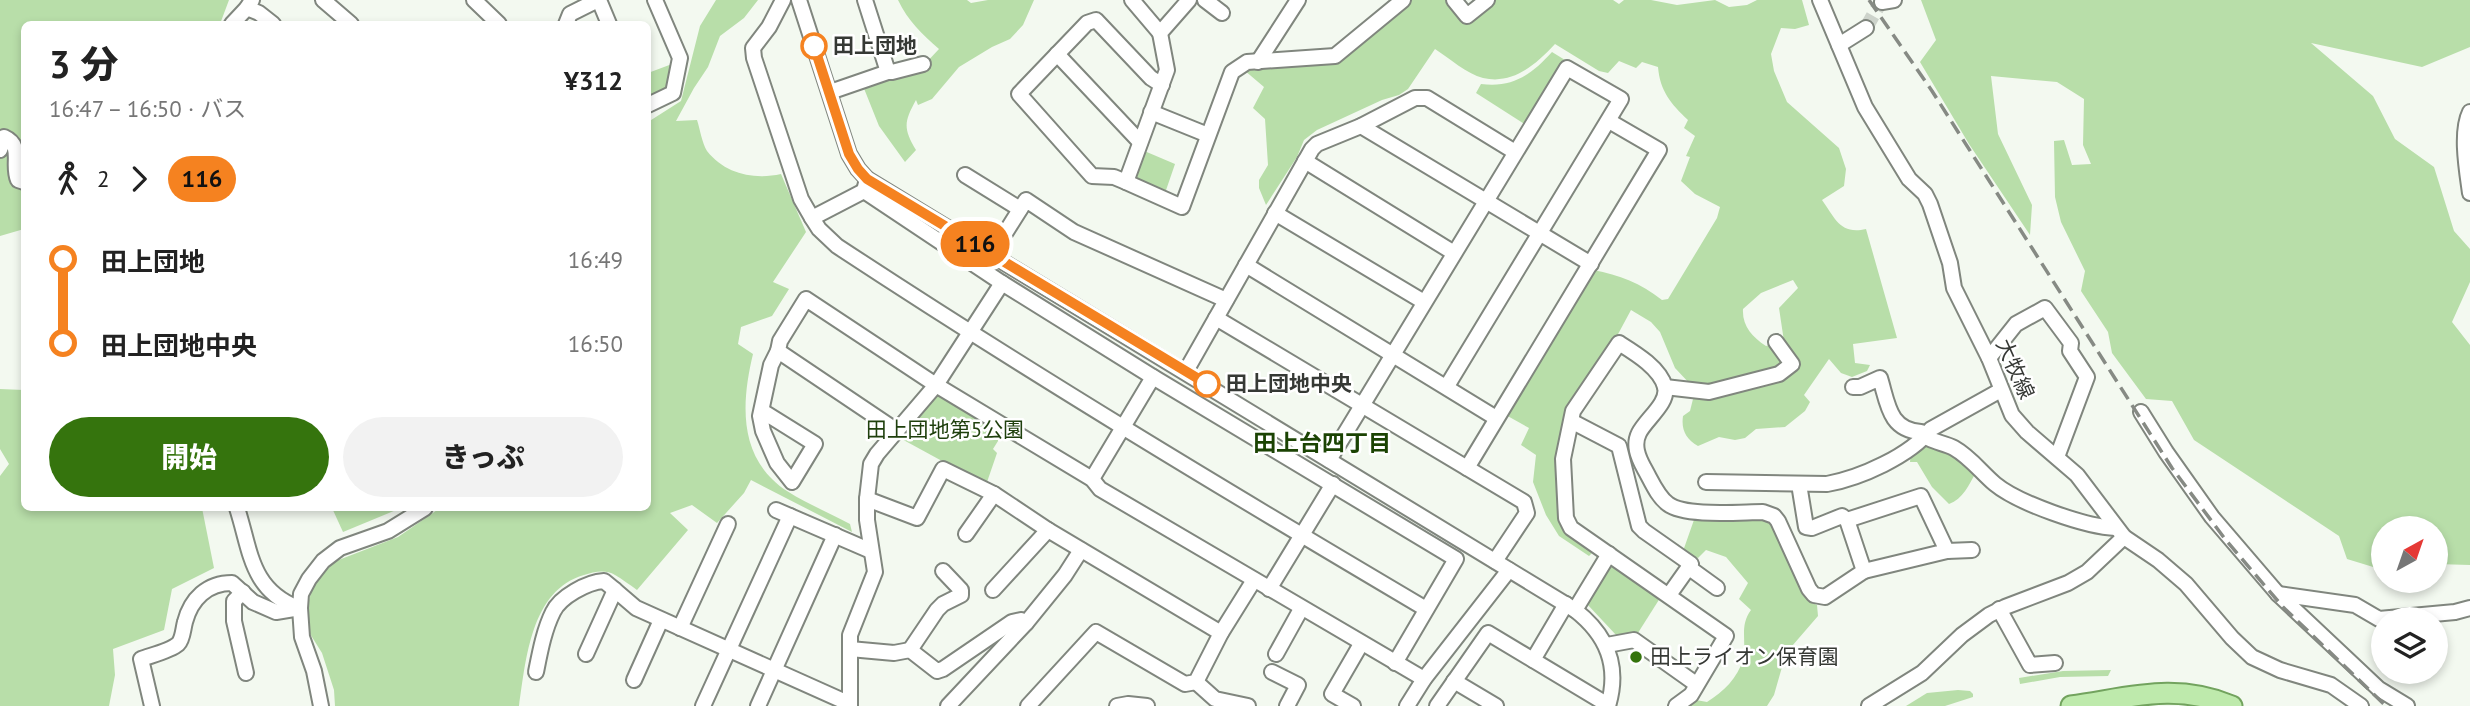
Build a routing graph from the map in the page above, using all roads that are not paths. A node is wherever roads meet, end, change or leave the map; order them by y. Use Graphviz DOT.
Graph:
graph roads {
  1 [pos="323,0"];
  2 [pos="474,0"];
  3 [pos="599,0"];
  4 [pos="656,0"];
  5 [pos="783,0"];
  6 [pos="799,0"];
  7 [pos="865,0"];
  8 [pos="1132,0"];
  9 [pos="1189,0"];
  10 [pos="1205,0"];
  11 [pos="1298,0"];
  12 [pos="1403,0"];
  13 [pos="1454,0"];
  14 [pos="1487,0"];
  15 [pos="1820,0"];
  16 [pos="249,4"];
  17 [pos="1222,13"];
  18 [pos="569,16"];
  19 [pos="235,21"];
  20 [pos="269,21"];
  21 [pos="348,21"];
  22 [pos="496,21"];
  23 [pos="608,21"];
  24 [pos="1866,28"];
  25 [pos="1160,33"];
  26 [pos="1839,45"];
  27 [pos="1057,54"];
  28 [pos="1258,62"];
  29 [pos="923,64"];
  30 [pos="888,72"];
  31 [pos="1162,85"];
  32 [pos="830,92"];
  33 [pos="651,104"];
  34 [pos="1151,112"];
  35 [pos="2470,112"];
  36 [pos="1609,121"];
  37 [pos="1361,126"];
  38 [pos="1208,135"];
  39 [pos="1140,142"];
  40 [pos="0,150"];
  41 [pos="1515,152"];
  42 [pos="1305,161"];
  43 [pos="965,175"];
  44 [pos="21,181"];
  45 [pos="1126,182"];
  46 [pos="865,185"];
  47 [pos="2470,193"];
  48 [pos="1486,201"];
  49 [pos="1020,209"];
  50 [pos="1275,213"];
  51 [pos="812,218"];
  52 [pos="1540,233"];
  53 [pos="1454,253"];
  54 [pos="992,254"];
  55 [pos="1591,264"];
  56 [pos="1246,265"];
  57 [pos="1002,283"];
  58 [pos="1226,300"];
  59 [pos="1424,302"];
  60 [pos="1216,318"];
  61 [pos="970,333"];
  62 [pos="1776,342"];
  63 [pos="778,351"];
  64 [pos="1393,353"];
  65 [pos="1989,358"];
  66 [pos="1186,371"];
  67 [pos="1153,377"];
  68 [pos="936,385"];
  69 [pos="1447,386"];
  70 [pos="1665,387"];
  71 [pos="1853,387"];
  72 [pos="2001,390"];
  73 [pos="1362,405"];
  74 [pos="762,411"];
  75 [pos="2141,412"];
  76 [pos="1496,418"];
  77 [pos="1573,422"];
  78 [pos="1122,428"];
  79 [pos="897,431"];
  80 [pos="1925,437"];
  81 [pos="2057,457"];
  82 [pos="1329,460"];
  83 [pos="1467,468"];
  84 [pos="1092,479"];
  85 [pos="1706,482"];
  86 [pos="1333,484"];
  87 [pos="1799,484"];
  88 [pos="994,495"];
  89 [pos="867,499"];
  90 [pos="776,510"];
  91 [pos="238,511"];
  92 [pos="420,511"];
  93 [pos="790,516"];
  94 [pos="1847,520"];
  95 [pos="728,524"];
  96 [pos="1048,530"];
  97 [pos="2120,532"];
  98 [pos="966,534"];
  99 [pos="835,535"];
  100 [pos="1301,535"];
  101 [pos="1081,550"];
  102 [pos="1972,550"];
  103 [pos="871,551"];
  104 [pos="1947,551"];
  105 [pos="1609,554"];
  106 [pos="1495,561"];
  107 [pos="1688,567"];
  108 [pos="1509,570"];
  109 [pos="943,571"];
  110 [pos="1864,571"];
  111 [pos="1254,580"];
  112 [pos="1717,588"];
  113 [pos="1269,589"];
  114 [pos="615,590"];
  115 [pos="993,590"];
  116 [pos="243,592"];
  117 [pos="2278,594"];
  118 [pos="1669,595"];
  119 [pos="1571,607"];
  120 [pos="300,608"];
  121 [pos="2470,608"];
  122 [pos="1301,609"];
  123 [pos="1426,609"];
  124 [pos="1999,610"];
  125 [pos="661,620"];
  126 [pos="1026,623"];
  127 [pos="680,628"];
  128 [pos="1221,633"];
  129 [pos="1361,644"];
  130 [pos="1607,645"];
  131 [pos="850,649"];
  132 [pos="728,650"];
  133 [pos="910,650"];
  134 [pos="586,654"];
  135 [pos="1276,654"];
  136 [pos="1533,660"];
  137 [pos="1395,663"];
  138 [pos="2055,663"];
  139 [pos="773,670"];
  140 [pos="536,672"];
  141 [pos="1272,672"];
  142 [pos="246,673"];
  143 [pos="1424,679"];
  144 [pos="634,680"];
  145 [pos="1454,681"];
  146 [pos="1196,682"];
  147 [pos="1696,684"];
  148 [pos="821,691"];
  149 [pos="1213,702"];
  150 [pos="850,705"];
  151 [pos="152,706"];
  152 [pos="321,706"];
  153 [pos="703,706"];
  154 [pos="758,706"];
  155 [pos="814,706"];
  156 [pos="948,706"];
  157 [pos="1028,706"];
  158 [pos="1117,706"];
  159 [pos="1147,706"];
  160 [pos="1248,706"];
  161 [pos="1286,706"];
  162 [pos="1353,706"];
  163 [pos="1408,706"];
  164 [pos="1437,706"];
  165 [pos="1496,706"];
  166 [pos="1608,706"];
  167 [pos="1676,706"];
  168 [pos="1869,706"];
  169 [pos="2071,706"];
  170 [pos="2232,706"];
  171 [pos="2361,706"];
  172 [pos="2407,706"];
  1 -- 21 [label="street"];
  2 -- 22 [label="street"];
  3 -- 18 [label="street"];
  3 -- 23 [label="street"];
  4 -- 33 [label="street"];
  5 -- 51 [label="street"];
  6 -- 32 [label="street"];
  7 -- 30 [label="street"];
  8 -- 25 [label="street"];
  9 -- 25 [label="street"];
  10 -- 17 [label="street"];
  11 -- 28 [label="street"];
  12 -- 28 [label="street"];
  13 -- 14 [label="street"];
  15 -- 26 [label="street, 大牧線"];
  16 -- 19 [label="street"];
  16 -- 20 [label="street"];
  24 -- 26 [label="street"];
  25 -- 31 [label="street"];
  26 -- 65 [label="street, 大牧線"];
  27 -- 31 [label="street"];
  27 -- 39 [label="street"];
  27 -- 45 [label="street"];
  28 -- 38 [label="street"];
  29 -- 30 [label="street"];
  30 -- 32 [label="street"];
  31 -- 34 [label="street"];
  32 -- 46 [label="street"];
  34 -- 38 [label="street"];
  34 -- 39 [label="street"];
  35 -- 47 [label="street"];
  36 -- 41 [label="street"];
  36 -- 52 [label="street"];
  36 -- 55 [label="street"];
  37 -- 41 [label="street"];
  37 -- 42 [label="street"];
  37 -- 48 [label="street"];
  38 -- 45 [label="street"];
  39 -- 45 [label="street"];
  40 -- 44 [label="street"];
  41 -- 48 [label="street"];
  42 -- 50 [label="street"];
  42 -- 53 [label="street"];
  43 -- 49 [label="street"];
  46 -- 51 [label="street"];
  46 -- 54 [label="street"];
  46 -- 57 [label="street"];
  48 -- 52 [label="street"];
  48 -- 53 [label="street"];
  49 -- 54 [label="street"];
  49 -- 58 [label="street"];
  50 -- 56 [label="street"];
  50 -- 59 [label="street"];
  51 -- 61 [label="street"];
  52 -- 55 [label="street"];
  52 -- 69 [label="street"];
  53 -- 59 [label="street"];
  54 -- 66 [label="street"];
  55 -- 76 [label="street"];
  56 -- 58 [label="street"];
  56 -- 64 [label="street"];
  57 -- 61 [label="street"];
  57 -- 67 [label="street"];
  58 -- 60 [label="street"];
  59 -- 64 [label="street"];
  60 -- 66 [label="street"];
  60 -- 73 [label="street"];
  61 -- 68 [label="street"];
  61 -- 78 [label="street"];
  62 -- 70 [label="street"];
  63 -- 68 [label="street"];
  63 -- 74 [label="street"];
  63 -- 79 [label="street"];
  64 -- 69 [label="street"];
  64 -- 73 [label="street"];
  65 -- 72 [label="street, 大牧線"];
  65 -- 81 [label="street"];
  66 -- 82 [label="street"];
  67 -- 78 [label="street"];
  67 -- 86 [label="street"];
  68 -- 79 [label="street"];
  68 -- 84 [label="street"];
  69 -- 76 [label="street"];
  70 -- 77 [label="street"];
  70 -- 110 [label="street"];
  71 -- 80 [label="street"];
  72 -- 80 [label="street"];
  72 -- 81 [label="street, 大牧線"];
  73 -- 82 [label="street"];
  73 -- 83 [label="street"];
  74 -- 74 [label="street"];
  75 -- 117 [label="street"];
  76 -- 83 [label="street"];
  77 -- 105 [label="street"];
  77 -- 107 [label="street"];
  78 -- 84 [label="street"];
  78 -- 100 [label="street"];
  79 -- 89 [label="street"];
  80 -- 87 [label="street"];
  80 -- 97 [label="street"];
  81 -- 97 [label="street, 大牧線"];
  82 -- 106 [label="street"];
  83 -- 106 [label="street"];
  84 -- 111 [label="street"];
  85 -- 87 [label="street"];
  86 -- 100 [label="street"];
  86 -- 123 [label="street"];
  87 -- 94 [label="street"];
  88 -- 89 [label="street"];
  88 -- 96 [label="street"];
  88 -- 98 [label="street"];
  89 -- 103 [label="street"];
  90 -- 93 [label="street"];
  91 -- 120 [label="street"];
  92 -- 120 [label="street"];
  93 -- 99 [label="street"];
  93 -- 132 [label="street"];
  94 -- 104 [label="street"];
  94 -- 110 [label="street"];
  95 -- 127 [label="street"];
  96 -- 101 [label="street"];
  96 -- 115 [label="street"];
  97 -- 124 [label="street"];
  97 -- 171 [label="street, 大牧線"];
  99 -- 103 [label="street"];
  99 -- 139 [label="street"];
  100 -- 113 [label="street"];
  100 -- 123 [label="street"];
  101 -- 126 [label="street"];
  101 -- 128 [label="street"];
  102 -- 104 [label="street"];
  103 -- 131 [label="street"];
  104 -- 110 [label="street"];
  105 -- 118 [label="street"];
  105 -- 119 [label="street"];
  106 -- 108 [label="street"];
  107 -- 112 [label="street"];
  107 -- 118 [label="street"];
  108 -- 119 [label="street"];
  108 -- 143 [label="street"];
  109 -- 133 [label="street"];
  111 -- 113 [label="street"];
  111 -- 128 [label="street"];
  113 -- 122 [label="street"];
  114 -- 125 [label="street"];
  114 -- 134 [label="street"];
  114 -- 140 [label="street"];
  116 -- 120 [label="street"];
  116 -- 142 [label="street"];
  116 -- 151 [label="street"];
  117 -- 121 [label="street"];
  117 -- 172 [label="street"];
  118 -- 147 [label="street"];
  119 -- 130 [label="street"];
  119 -- 136 [label="street"];
  120 -- 152 [label="street"];
  122 -- 129 [label="street"];
  122 -- 135 [label="street"];
  123 -- 137 [label="street"];
  124 -- 138 [label="street"];
  124 -- 168 [label="street"];
  125 -- 127 [label="street"];
  125 -- 144 [label="street"];
  126 -- 133 [label="street"];
  126 -- 156 [label="street"];
  127 -- 132 [label="street"];
  128 -- 146 [label="street"];
  129 -- 137 [label="street"];
  129 -- 162 [label="street"];
  130 -- 147 [label="street"];
  130 -- 166 [label="street"];
  131 -- 133 [label="street"];
  131 -- 150 [label="street"];
  132 -- 139 [label="street"];
  132 -- 153 [label="street"];
  136 -- 145 [label="street"];
  136 -- 166 [label="street"];
  137 -- 143 [label="street"];
  139 -- 148 [label="street"];
  139 -- 154 [label="street"];
  141 -- 161 [label="street"];
  143 -- 163 [label="street"];
  145 -- 164 [label="street"];
  145 -- 165 [label="street"];
  146 -- 149 [label="street"];
  146 -- 157 [label="street"];
  147 -- 167 [label="street"];
  148 -- 150 [label="street"];
  148 -- 155 [label="street"];
  149 -- 160 [label="street"];
  158 -- 159 [label="street"];
  169 -- 170 [label="main road"];
}
